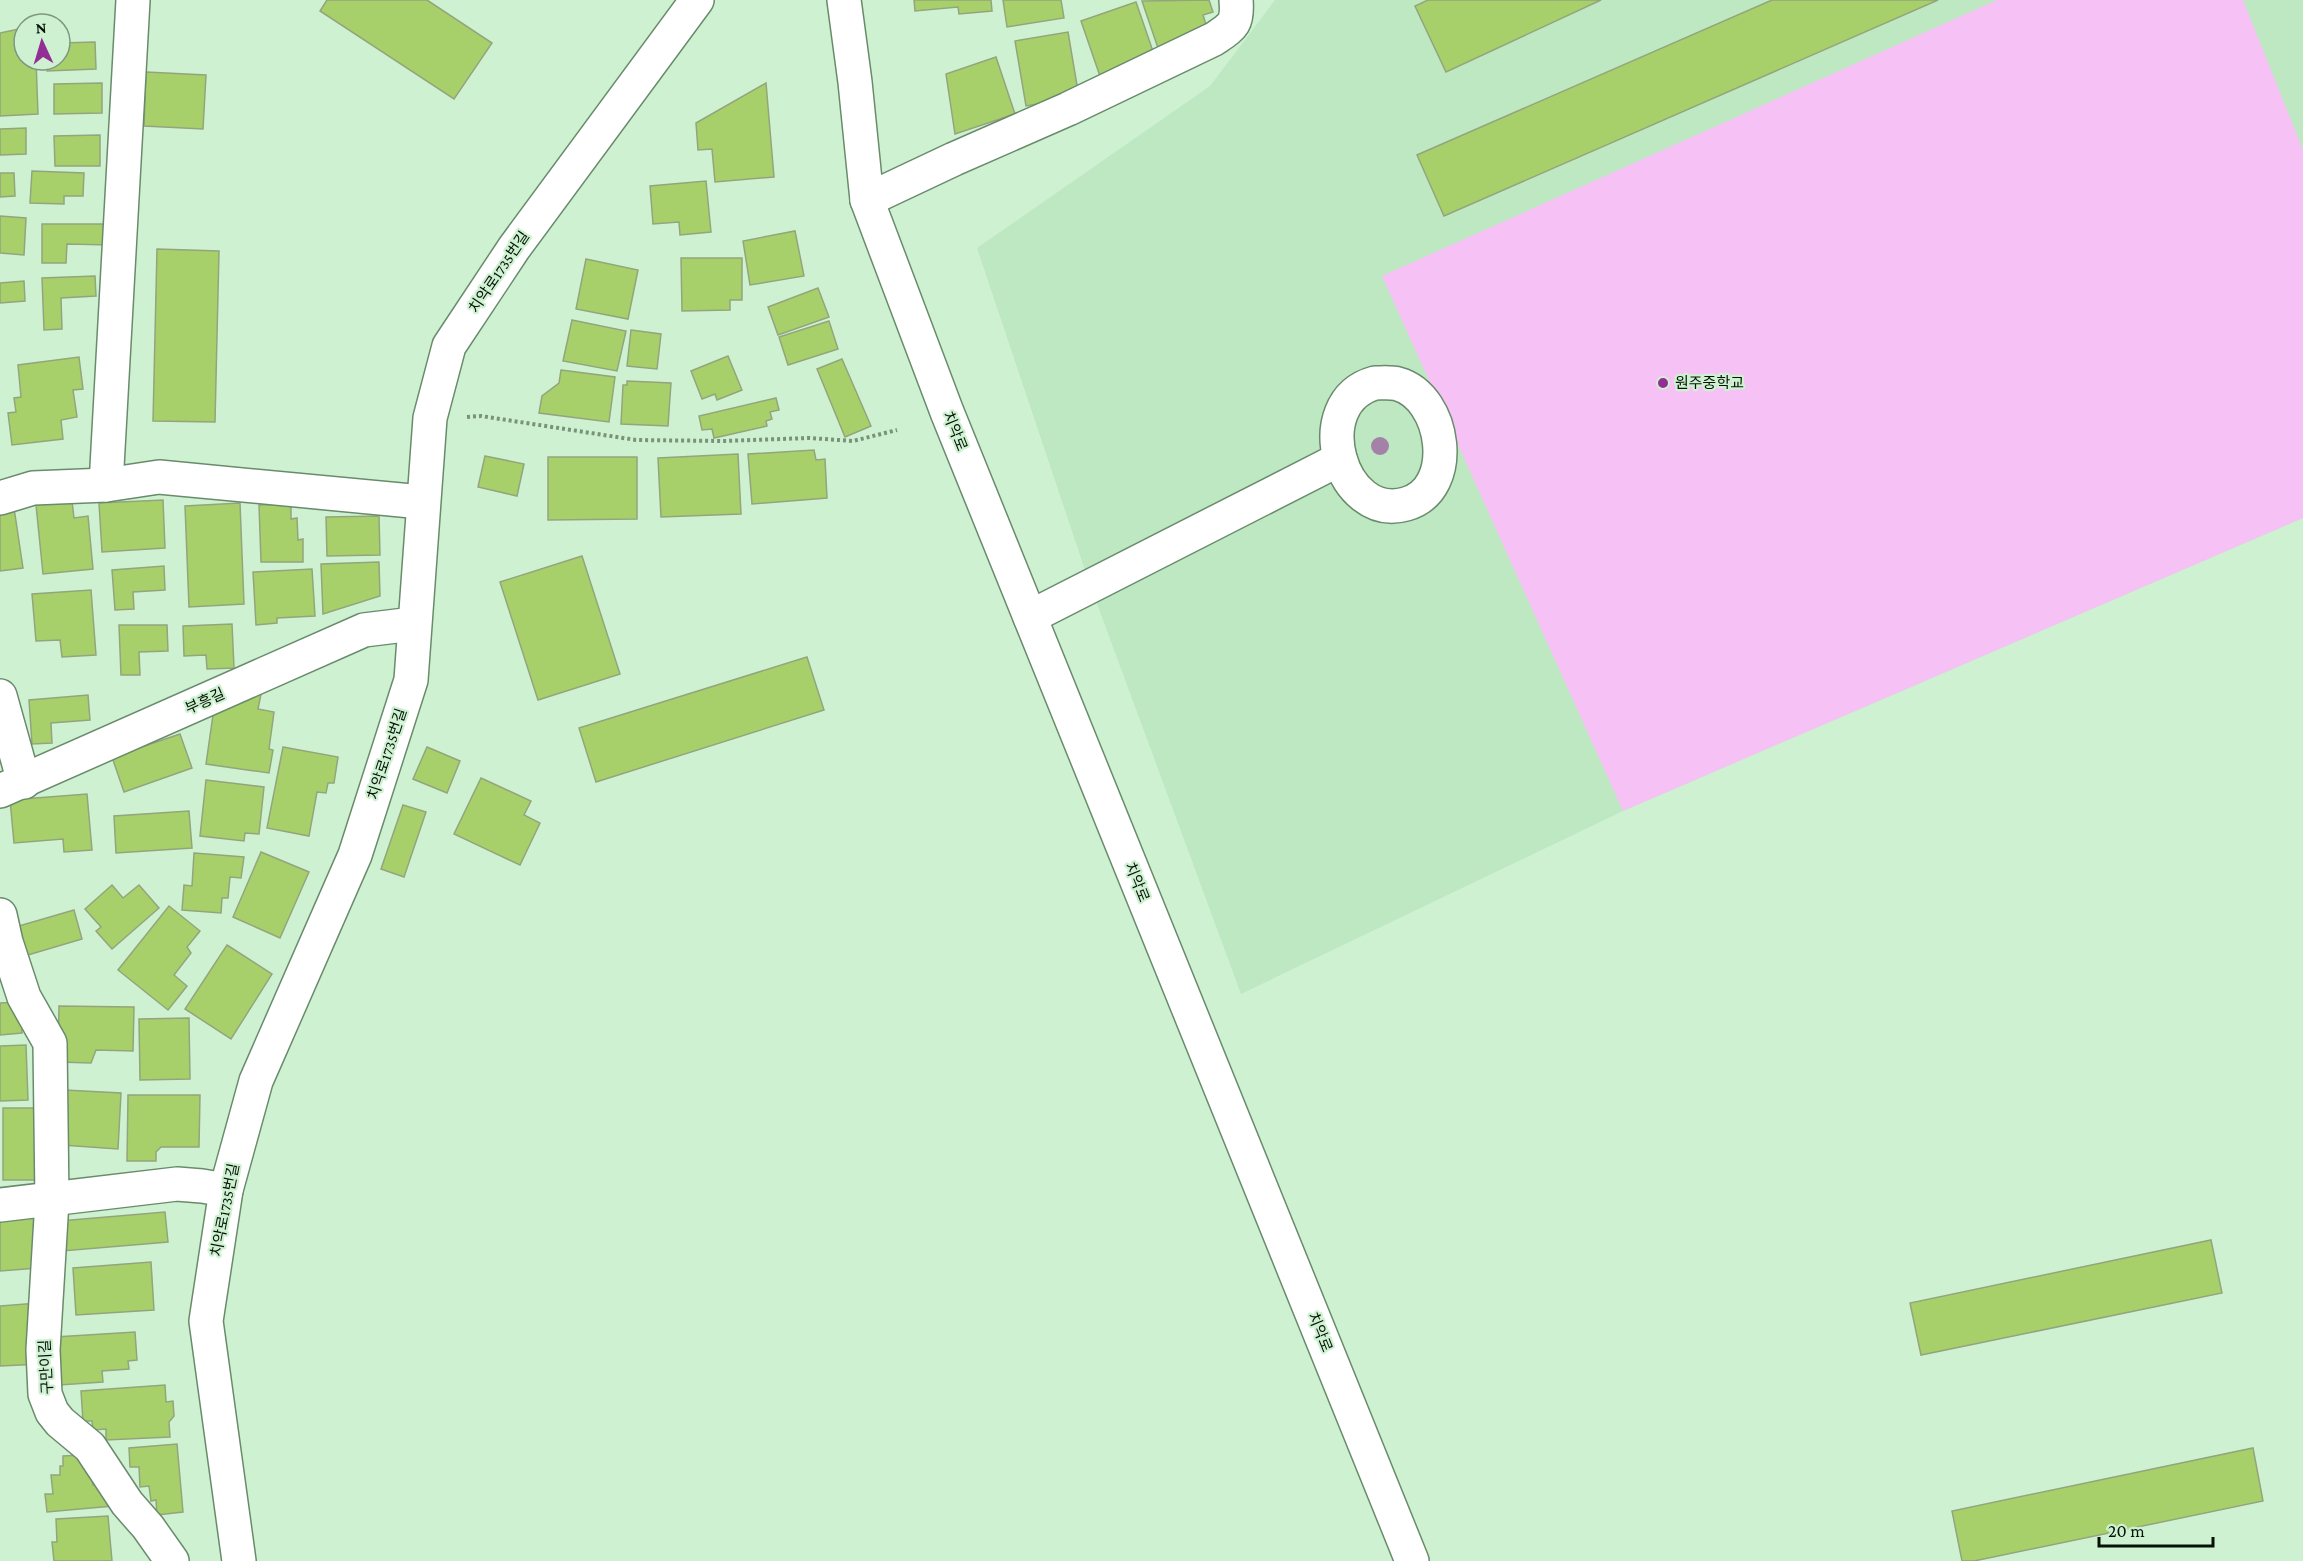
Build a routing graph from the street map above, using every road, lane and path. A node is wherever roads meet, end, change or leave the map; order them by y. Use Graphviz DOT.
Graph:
graph roads {
  1 [pos="133,0"];
  2 [pos="697,0"];
  3 [pos="844,0"];
  4 [pos="1236,0"];
  5 [pos="867,200"];
  6 [pos="430,418"];
  7 [pos="897,430"];
  8 [pos="1340,459"];
  9 [pos="106,485"];
  10 [pos="0,498"];
  11 [pos="423,502"];
  12 [pos="1030,617"];
  13 [pos="413,624"];
  14 [pos="0,696"];
  15 [pos="12,786"];
  16 [pos="0,915"];
  17 [pos="226,1190"];
  18 [pos="52,1201"];
  19 [pos="0,1205"];
  20 [pos="172,1561"];
  21 [pos="239,1561"];
  22 [pos="1412,1561"];
  1 -- 9 [label="street"];
  2 -- 6 [label="street, 치악로1735번길"];
  3 -- 5 [label="street, 치악로"];
  4 -- 5 [label="street"];
  5 -- 12 [label="street, 치악로"];
  6 -- 7 [label="path"];
  6 -- 11 [label="street, 치악로1735번길"];
  8 -- 12 [label="street"];
  9 -- 10 [label="street"];
  9 -- 11 [label="street"];
  11 -- 13 [label="street, 치악로1735번길"];
  12 -- 22 [label="street, 치악로"];
  13 -- 15 [label="street, 부흥길"];
  13 -- 17 [label="street, 치악로1735번길"];
  14 -- 15 [label="street"];
  16 -- 18 [label="street, 구만이길"];
  17 -- 18 [label="street"];
  17 -- 21 [label="street, 치악로1735번길"];
  18 -- 19 [label="street"];
  18 -- 20 [label="street, 구만이길"];
}
